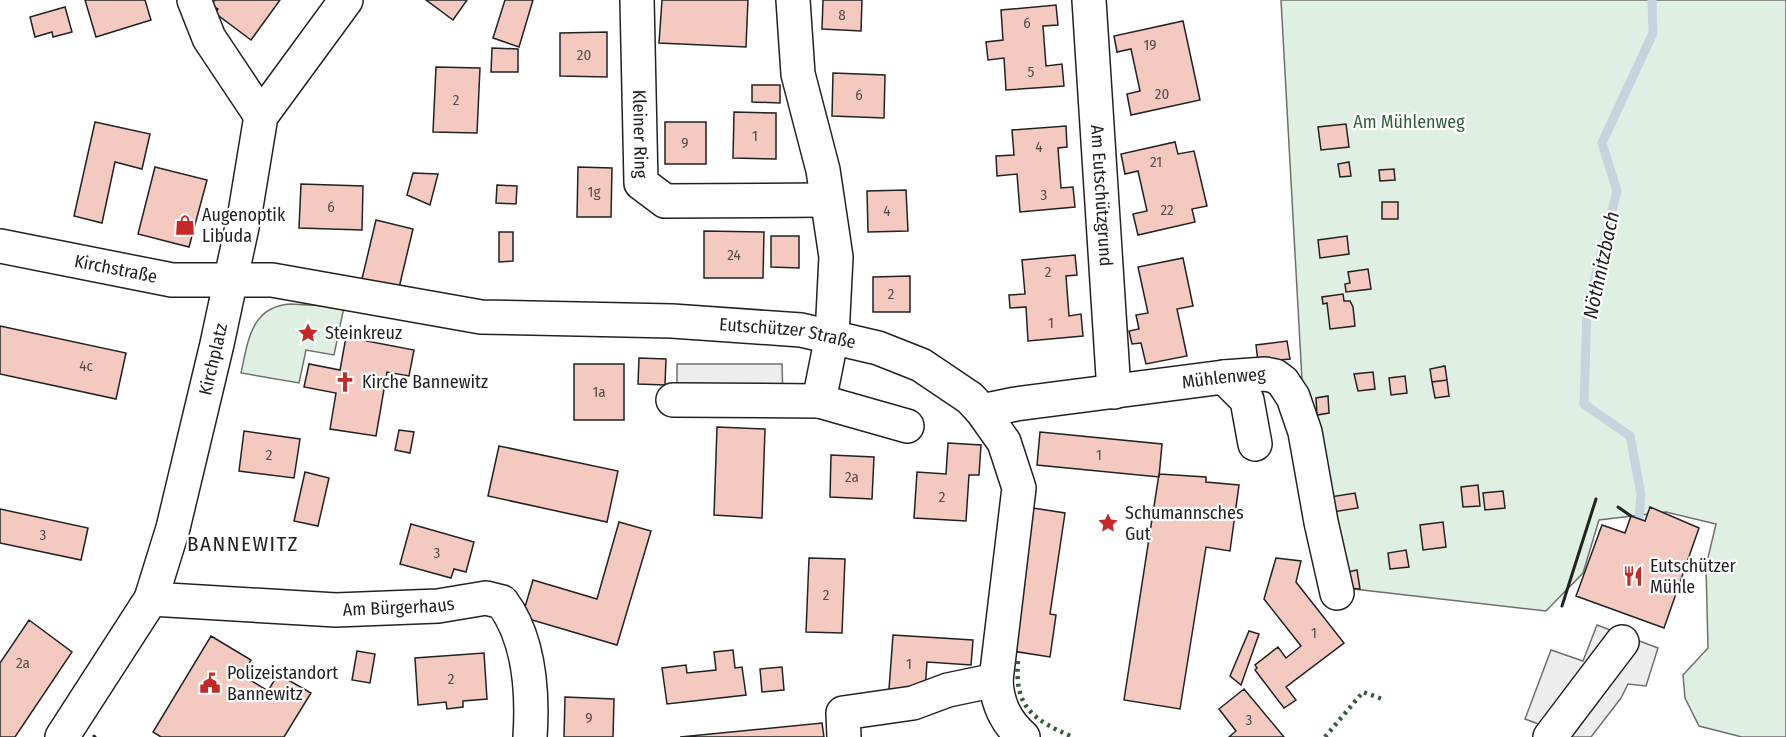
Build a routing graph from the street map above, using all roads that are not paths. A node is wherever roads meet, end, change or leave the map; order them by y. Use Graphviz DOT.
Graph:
graph roads {
  1 [pos="194,0"];
  2 [pos="346,0"];
  3 [pos="637,0"];
  4 [pos="793,0"];
  5 [pos="1089,0"];
  6 [pos="261,116"];
  7 [pos="825,200"];
  8 [pos="0,246"];
  9 [pos="232,278"];
  10 [pos="832,336"];
  11 [pos="1224,377"];
  12 [pos="1114,392"];
  13 [pos="673,400"];
  14 [pos="819,401"];
  15 [pos="982,411"];
  16 [pos="907,426"];
  17 [pos="1255,444"];
  18 [pos="1337,592"];
  19 [pos="151,599"];
  20 [pos="1622,642"];
  21 [pos="996,680"];
  22 [pos="843,725"];
  23 [pos="62,737"];
  24 [pos="530,737"];
  25 [pos="1023,737"];
  26 [pos="1550,737"];
  1 -- 6 [label="street"];
  2 -- 6 [label="street"];
  3 -- 7 [label="street, Kleiner Ring"];
  4 -- 7 [label="street"];
  5 -- 12 [label="street, Am Eutschützgrund"];
  6 -- 9 [label="street, Kirchplatz"];
  7 -- 10 [label="street"];
  8 -- 9 [label="street, Kirchstraße"];
  9 -- 10 [label="street, Eutschützer Straße"];
  9 -- 19 [label="street, Kirchplatz"];
  10 -- 14 [label="street"];
  10 -- 15 [label="street, Eutschützer Straße"];
  11 -- 12 [label="street, Mühlenweg"];
  11 -- 17 [label="street"];
  11 -- 18 [label="street, Mühlenweg"];
  12 -- 15 [label="street, Mühlenweg"];
  13 -- 14 [label="street"];
  14 -- 16 [label="street"];
  15 -- 21 [label="street, Eutschützer Straße"];
  19 -- 23 [label="street, Kirchplatz"];
  19 -- 24 [label="street, Am Bürgerhaus"];
  20 -- 26 [label="street"];
  21 -- 22 [label="street"];
  21 -- 25 [label="street, Eutschützer Straße"];
}
